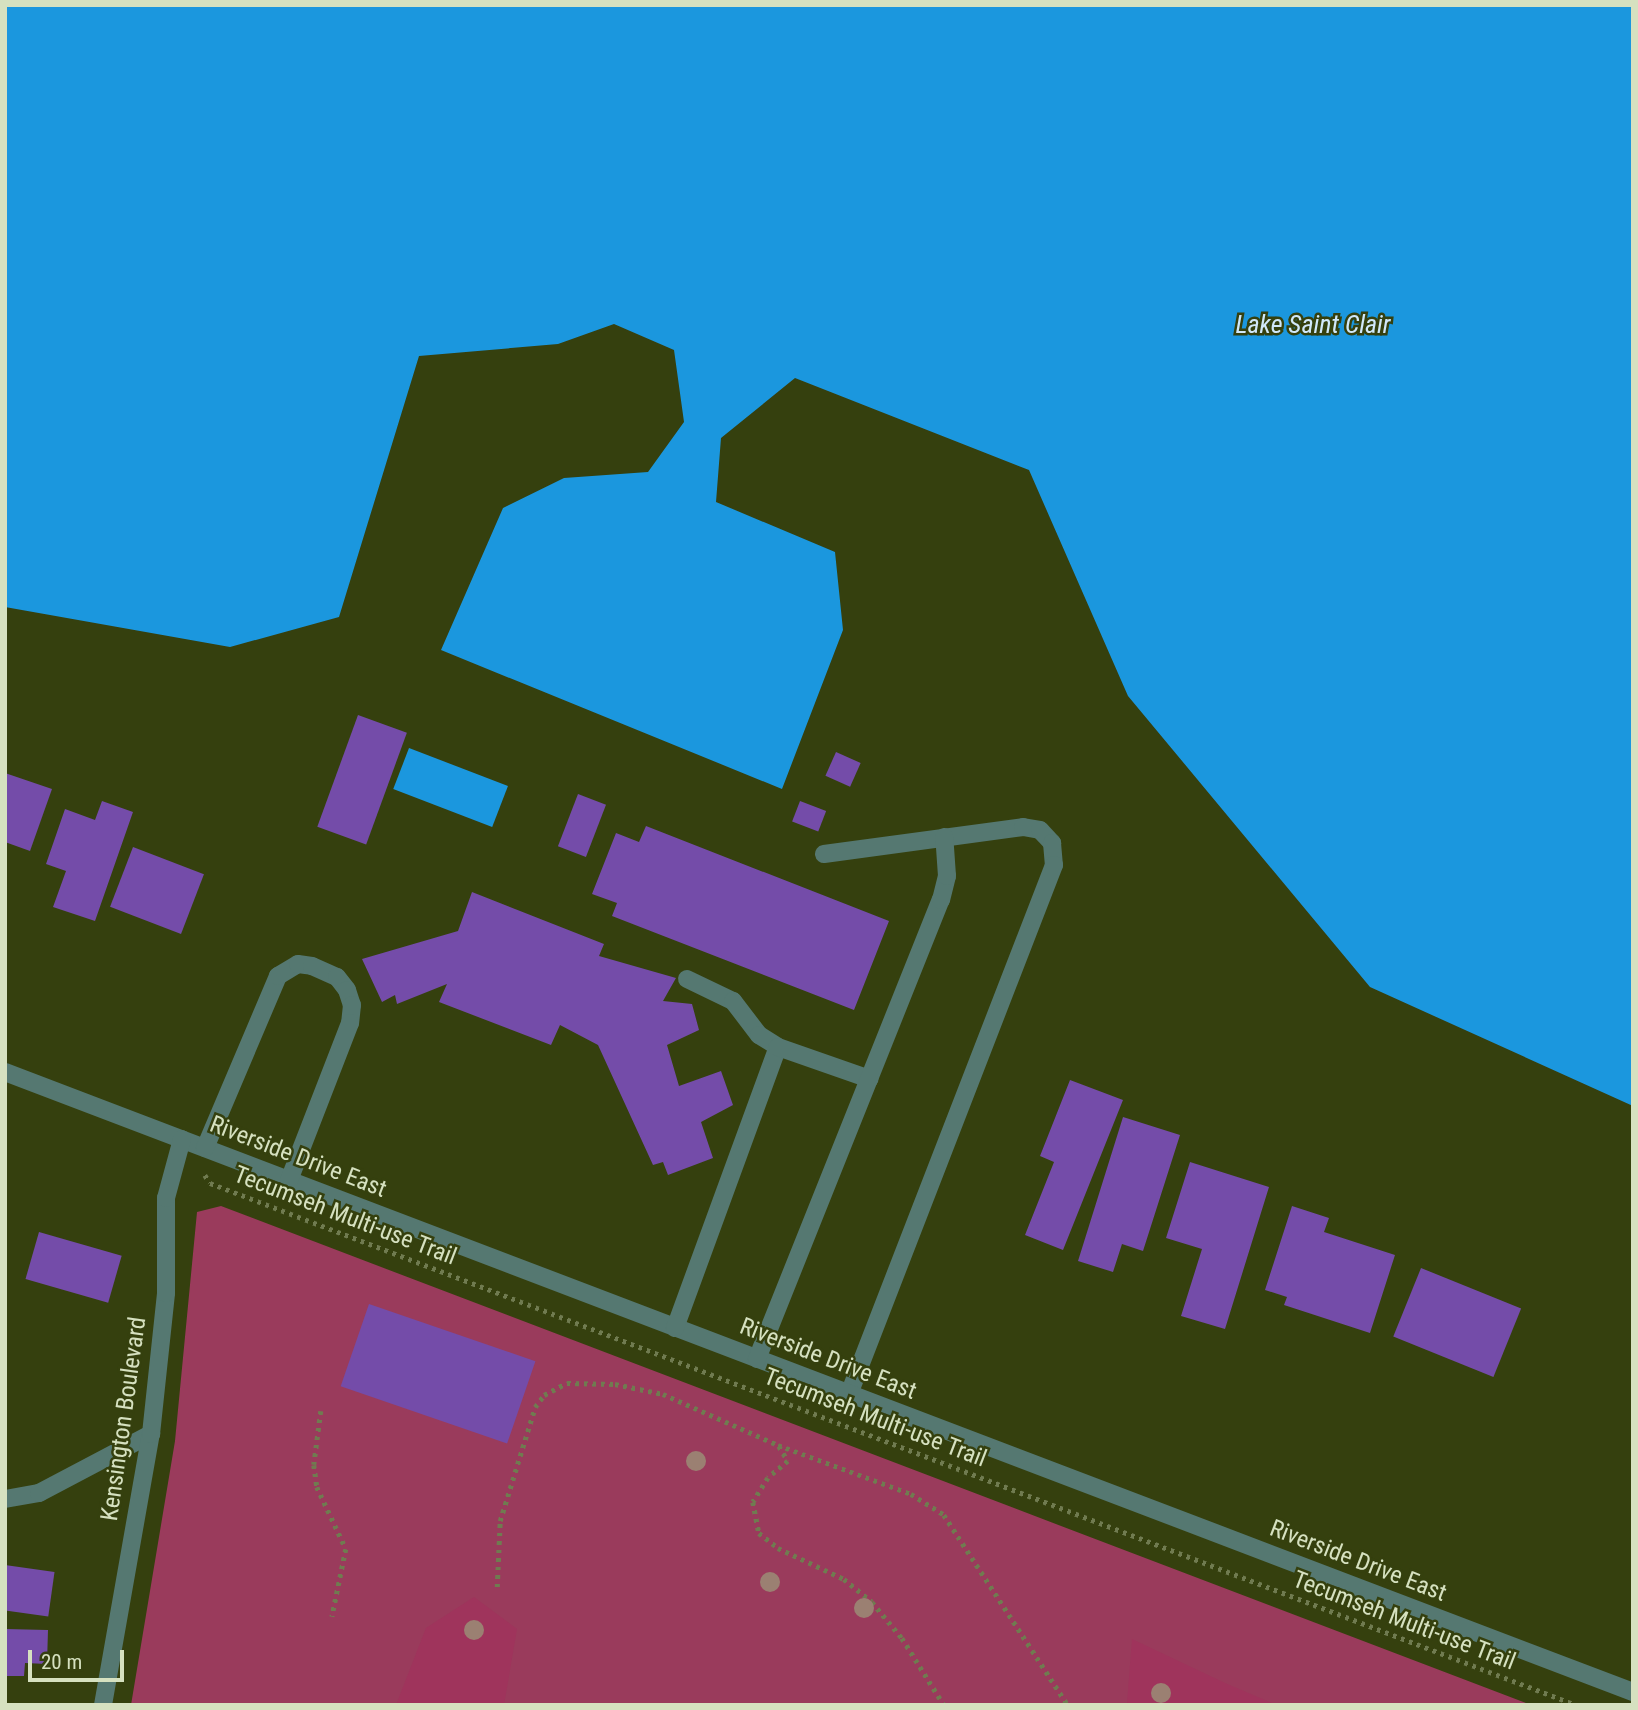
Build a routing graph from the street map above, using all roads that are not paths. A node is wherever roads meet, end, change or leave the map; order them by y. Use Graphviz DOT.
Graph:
graph roads {
  1 [pos="944,837"];
  2 [pos="824,853"];
  3 [pos="687,979"];
  4 [pos="778,1047"];
  5 [pos="5,1072"];
  6 [pos="870,1079"];
  7 [pos="182,1139"];
  8 [pos="205,1148"];
  9 [pos="289,1180"];
  10 [pos="675,1328"];
  11 [pos="757,1359"];
  12 [pos="849,1394"];
  13 [pos="151,1434"];
  14 [pos="5,1499"];
  15 [pos="1633,1692"];
  16 [pos="103,1705"];
  1 -- 2 [label="street"];
  1 -- 6 [label="street"];
  1 -- 12 [label="street"];
  3 -- 4 [label="street"];
  4 -- 6 [label="street"];
  4 -- 10 [label="street"];
  5 -- 7 [label="street, Riverside Drive East"];
  6 -- 11 [label="street"];
  7 -- 8 [label="street, Riverside Drive East"];
  7 -- 13 [label="street, Kensington Boulevard"];
  8 -- 9 [label="street, Riverside Drive East"];
  8 -- 9 [label="street"];
  9 -- 10 [label="street, Riverside Drive East"];
  10 -- 11 [label="street, Riverside Drive East"];
  11 -- 12 [label="street, Riverside Drive East"];
  12 -- 15 [label="street, Riverside Drive East"];
  13 -- 14 [label="street"];
  13 -- 16 [label="street, Kensington Boulevard"];
}
